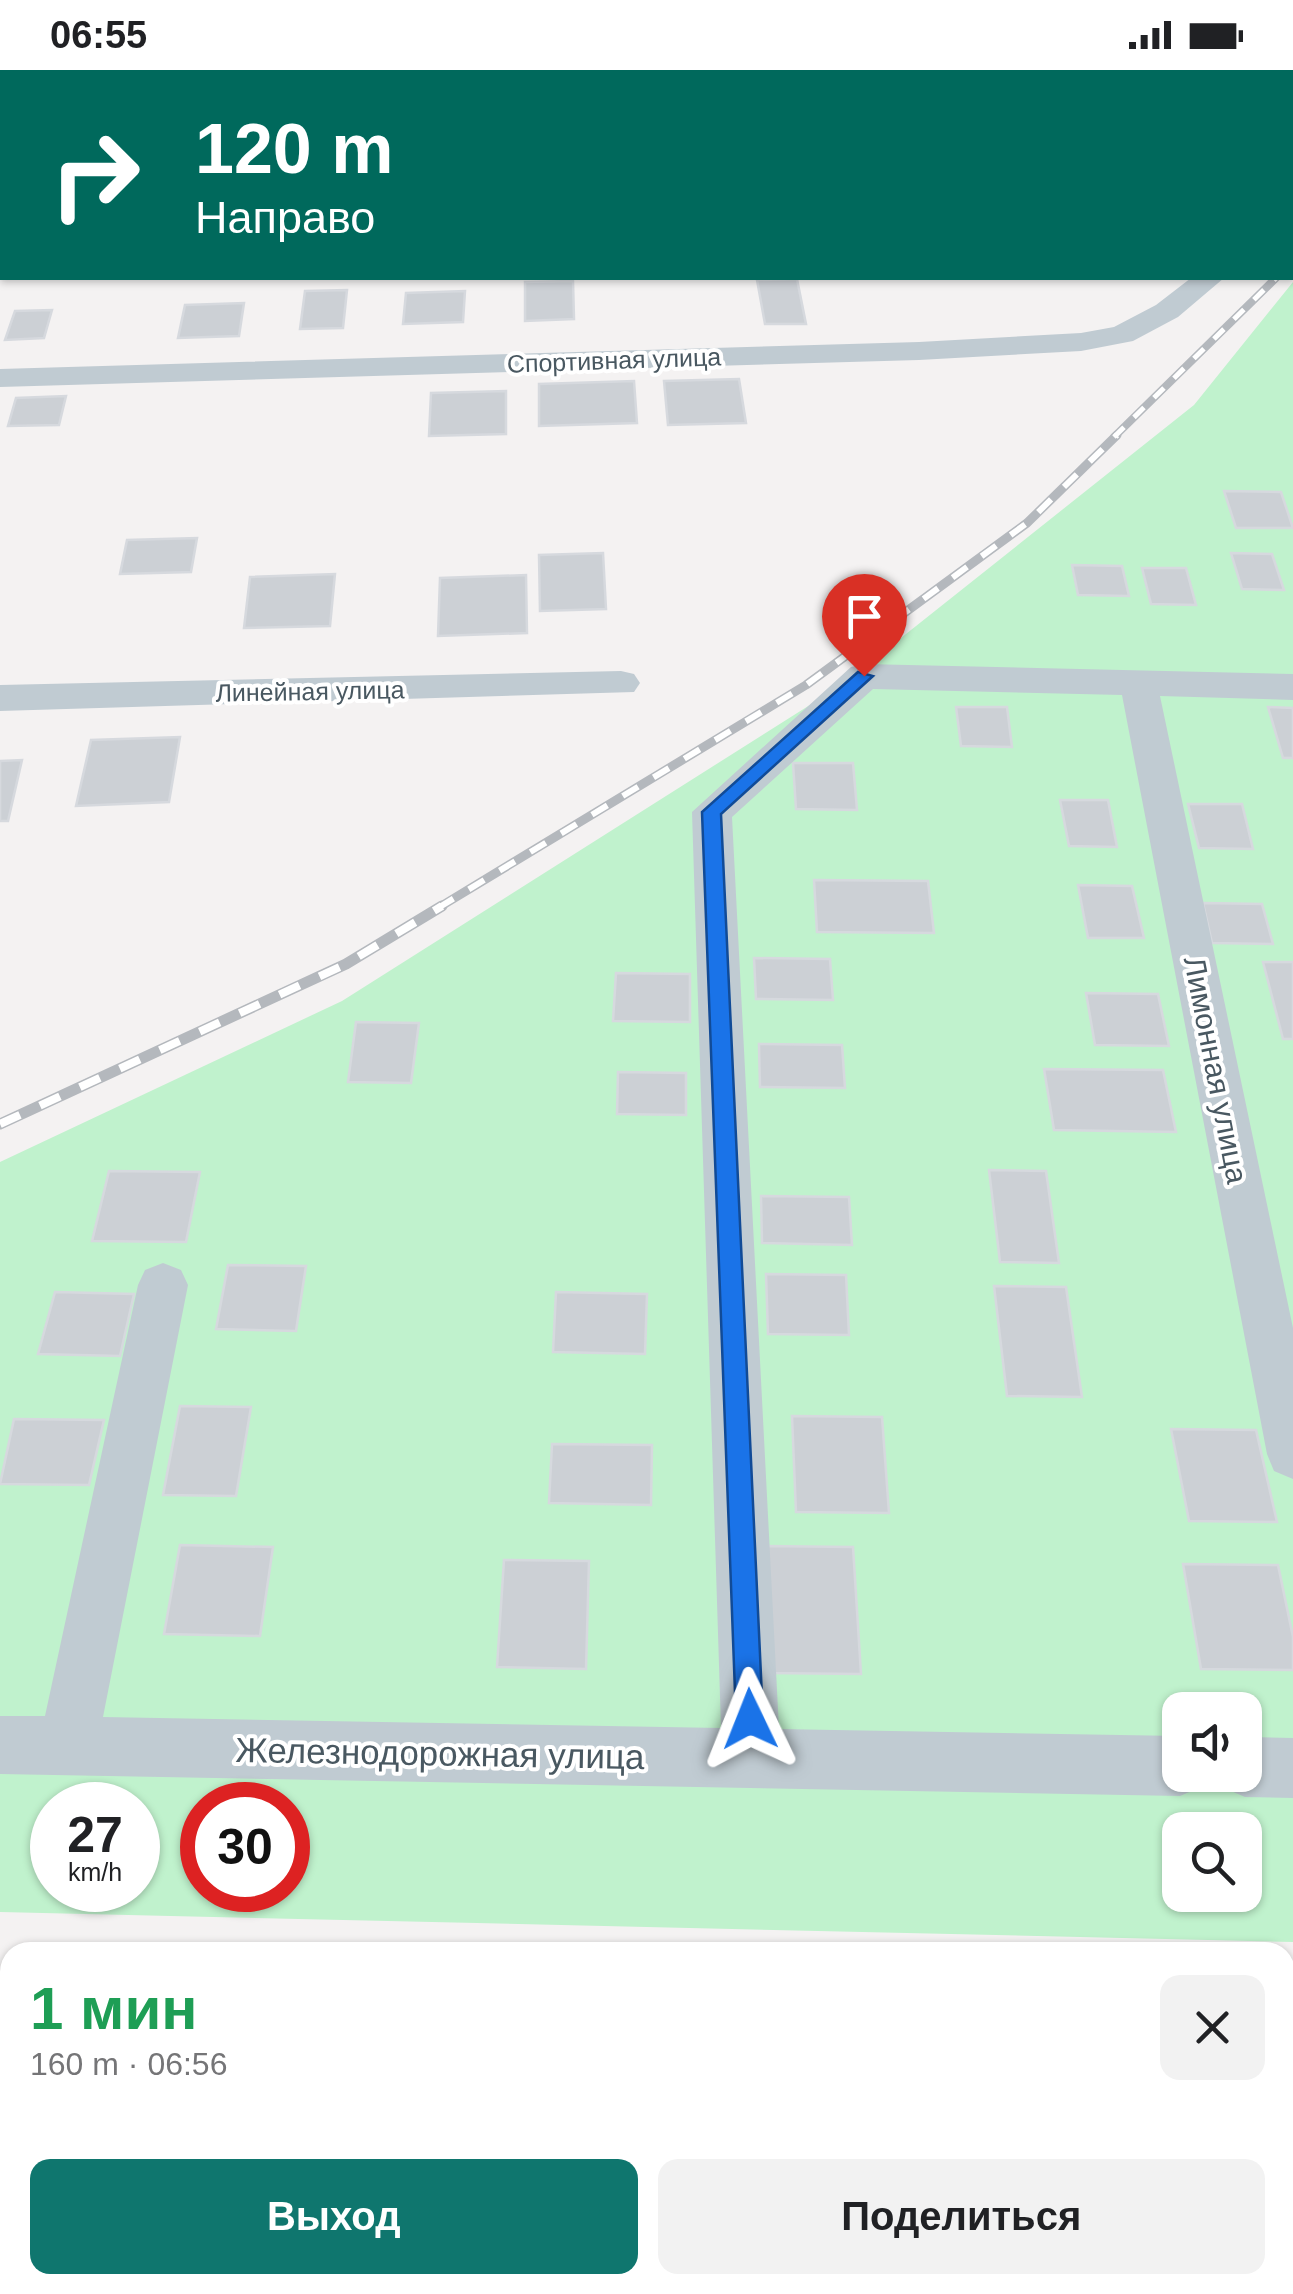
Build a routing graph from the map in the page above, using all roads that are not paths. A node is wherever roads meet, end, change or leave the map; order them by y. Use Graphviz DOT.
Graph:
graph roads {
  1 [pos="1206,280"];
  2 [pos="0,378"];
  3 [pos="620,683"];
  4 [pos="1139,686"];
  5 [pos="1293,687"];
  6 [pos="0,698"];
  7 [pos="162,1284"];
  8 [pos="1293,1454"];
  9 [pos="0,1745"];
  10 [pos="68,1748"];
  11 [pos="751,1758"];
  12 [pos="1162,1766"];
  13 [pos="1262,1767"];
  14 [pos="1293,1768"];
  1 -- 2 [label="street, Спортивная улица"];
  3 -- 6 [label="street, Линейная улица"];
  4 -- 5 [label="street"];
  4 -- 8 [label="street, Лимонная улица"];
  4 -- 11 [label="street"];
  7 -- 10 [label="street"];
  9 -- 10 [label="street, Железнодорожная улица"];
  10 -- 11 [label="street, Железнодорожная улица"];
  11 -- 12 [label="street, Железнодорожная улица"];
  13 -- 14 [label="street"];
}
